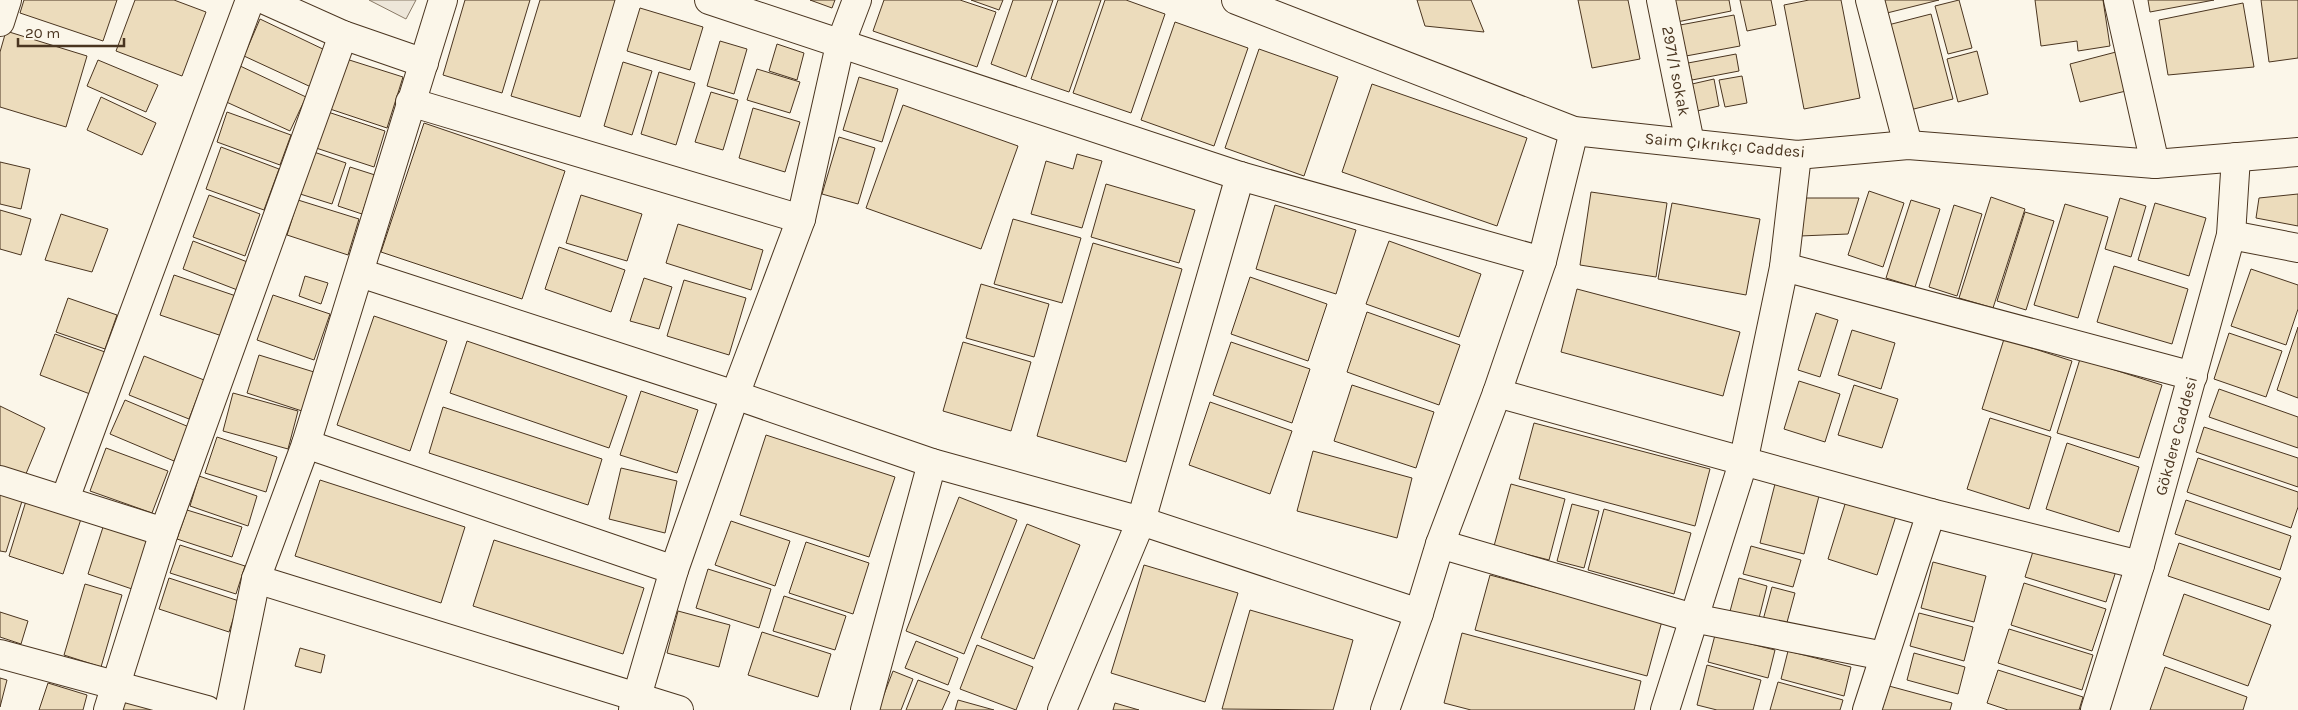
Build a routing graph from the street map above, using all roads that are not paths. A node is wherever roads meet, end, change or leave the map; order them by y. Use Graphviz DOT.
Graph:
graph roads {
  1 [pos="7,0"];
  2 [pos="250,0"];
  3 [pos="265,0"];
  4 [pos="443,0"];
  5 [pos="709,0"];
  6 [pos="857,0"];
  7 [pos="1236,0"];
  8 [pos="1662,0"];
  9 [pos="1870,0"];
  10 [pos="2118,0"];
  11 [pos="0,22"];
  12 [pos="343,35"];
  13 [pos="840,45"];
  14 [pos="424,63"];
  15 [pos="410,102"];
  16 [pos="1574,131"];
  17 [pos="1690,143"];
  18 [pos="1908,145"];
  19 [pos="2298,152"];
  20 [pos="1797,155"];
  21 [pos="2236,157"];
  22 [pos="2154,164"];
  23 [pos="1240,176"];
  24 [pos="801,219"];
  25 [pos="2231,235"];
  26 [pos="2298,248"];
  27 [pos="1542,261"];
  28 [pos="1784,267"];
  29 [pos="360,273"];
  30 [pos="2193,376"];
  31 [pos="1497,393"];
  32 [pos="734,395"];
  33 [pos="306,444"];
  34 [pos="1743,462"];
  35 [pos="932,463"];
  36 [pos="0,480"];
  37 [pos="65,499"];
  38 [pos="1931,513"];
  39 [pos="1141,521"];
  40 [pos="164,532"];
  41 [pos="1440,544"];
  42 [pos="2140,565"];
  43 [pos="674,570"];
  44 [pos="256,580"];
  45 [pos="1419,613"];
  46 [pos="1693,618"];
  47 [pos="0,654"];
  48 [pos="1884,656"];
  49 [pos="112,697"];
  50 [pos="636,704"];
  51 [pos="207,710"];
  52 [pos="229,710"];
  53 [pos="680,710"];
  54 [pos="865,710"];
  55 [pos="1062,710"];
  56 [pos="1385,710"];
  57 [pos="1665,710"];
  58 [pos="1867,710"];
  59 [pos="2095,710"];
  1 -- 11 [label="street"];
  2 -- 37 [label="street"];
  3 -- 12 [label="street"];
  4 -- 14 [label="street"];
  5 -- 13 [label="street"];
  6 -- 13 [label="street"];
  7 -- 16 [label="street, Saim Çıkrıkçı Caddesi"];
  8 -- 17 [label="street, 2971/1 sokak"];
  9 -- 18 [label="street"];
  10 -- 22 [label="street"];
  12 -- 14 [label="street"];
  12 -- 40 [label="street"];
  13 -- 23 [label="street"];
  13 -- 24 [label="street"];
  14 -- 15 [label="street"];
  15 -- 24 [label="street"];
  15 -- 29 [label="street"];
  16 -- 17 [label="street, Saim Çıkrıkçı Caddesi"];
  16 -- 27 [label="street"];
  17 -- 20 [label="street, Saim Çıkrıkçı Caddesi"];
  18 -- 20 [label="street, Saim Çıkrıkçı Caddesi"];
  18 -- 22 [label="street, Saim Çıkrıkçı Caddesi"];
  19 -- 21 [label="street, Saim Çıkrıkçı Caddesi"];
  20 -- 28 [label="street"];
  21 -- 22 [label="street, Saim Çıkrıkçı Caddesi"];
  21 -- 25 [label="street, Gökdere Caddesi"];
  23 -- 27 [label="street"];
  23 -- 39 [label="street"];
  24 -- 32 [label="street"];
  25 -- 26 [label="street"];
  25 -- 30 [label="street, Gökdere Caddesi"];
  27 -- 31 [label="street"];
  28 -- 30 [label="street"];
  28 -- 34 [label="street"];
  29 -- 32 [label="street"];
  29 -- 33 [label="street"];
  30 -- 42 [label="street, Gökdere Caddesi"];
  31 -- 34 [label="street"];
  31 -- 41 [label="street"];
  32 -- 35 [label="street"];
  32 -- 43 [label="street"];
  33 -- 43 [label="street"];
  33 -- 44 [label="street"];
  34 -- 38 [label="street"];
  34 -- 46 [label="street"];
  35 -- 39 [label="street"];
  35 -- 54 [label="street"];
  36 -- 37 [label="street"];
  37 -- 40 [label="street"];
  38 -- 42 [label="street"];
  38 -- 48 [label="street"];
  39 -- 45 [label="street"];
  39 -- 55 [label="street"];
  40 -- 49 [label="street"];
  41 -- 45 [label="street"];
  41 -- 46 [label="street"];
  42 -- 59 [label="street, Gökdere Caddesi"];
  43 -- 50 [label="street"];
  44 -- 50 [label="street"];
  44 -- 52 [label="street"];
  45 -- 56 [label="street"];
  46 -- 48 [label="street"];
  46 -- 57 [label="street"];
  47 -- 49 [label="street"];
  48 -- 58 [label="street"];
  49 -- 51 [label="street"];
  50 -- 53 [label="street"];
}
